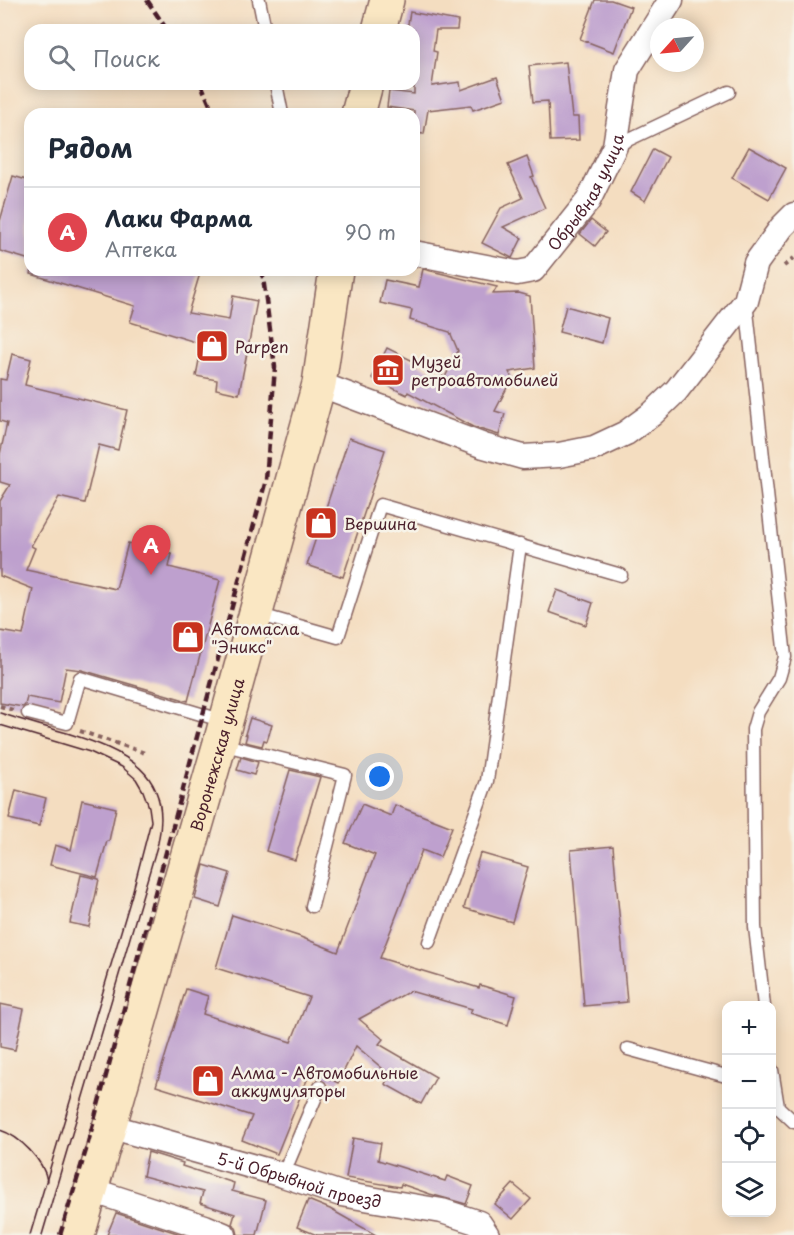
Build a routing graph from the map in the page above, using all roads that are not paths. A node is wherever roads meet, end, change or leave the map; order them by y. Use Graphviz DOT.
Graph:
graph roads {
  1 [pos="259,0"];
  2 [pos="387,0"];
  3 [pos="671,0"];
  4 [pos="264,24"];
  5 [pos="381,24"];
  6 [pos="277,90"];
  7 [pos="364,90"];
  8 [pos="729,92"];
  9 [pos="281,108"];
  10 [pos="360,108"];
  11 [pos="615,146"];
  12 [pos="794,215"];
  13 [pos="420,254"];
  14 [pos="335,276"];
  15 [pos="746,301"];
  16 [pos="319,384"];
  17 [pos="520,545"];
  18 [pos="621,575"];
  19 [pos="255,614"];
  20 [pos="28,713"];
  21 [pos="223,733"];
  22 [pos="312,906"];
  23 [pos="429,942"];
  24 [pos="764,1001"];
  25 [pos="628,1049"];
  26 [pos="722,1075"];
  27 [pos="320,1087"];
  28 [pos="776,1101"];
  29 [pos="794,1122"];
  30 [pos="109,1126"];
  31 [pos="283,1174"];
  32 [pos="91,1190"];
  33 [pos="78,1235"];
  34 [pos="224,1235"];
  35 [pos="487,1235"];
  1 -- 4 [label="lane"];
  2 -- 5 [label="street"];
  3 -- 11 [label="street, Обрывная улица"];
  6 -- 9 [label="lane"];
  7 -- 10 [label="street"];
  8 -- 11 [label="lane"];
  11 -- 13 [label="street, Обрывная улица"];
  12 -- 15 [label="street"];
  14 -- 16 [label="street, Воронежская улица"];
  15 -- 16 [label="street"];
  15 -- 24 [label="lane"];
  16 -- 19 [label="street, Воронежская улица"];
  17 -- 18 [label="lane"];
  17 -- 19 [label="lane"];
  17 -- 23 [label="lane"];
  19 -- 21 [label="street, Воронежская улица"];
  20 -- 21 [label="lane"];
  21 -- 22 [label="lane"];
  21 -- 30 [label="street, Воронежская улица"];
  25 -- 26 [label="lane"];
  27 -- 31 [label="lane"];
  28 -- 29 [label="lane"];
  30 -- 31 [label="street, 5-й Обрывной проезд"];
  30 -- 32 [label="street, Воронежская улица"];
  31 -- 35 [label="street, 5-й Обрывной проезд"];
  32 -- 33 [label="street, Воронежская улица"];
  32 -- 34 [label="street"];
}
